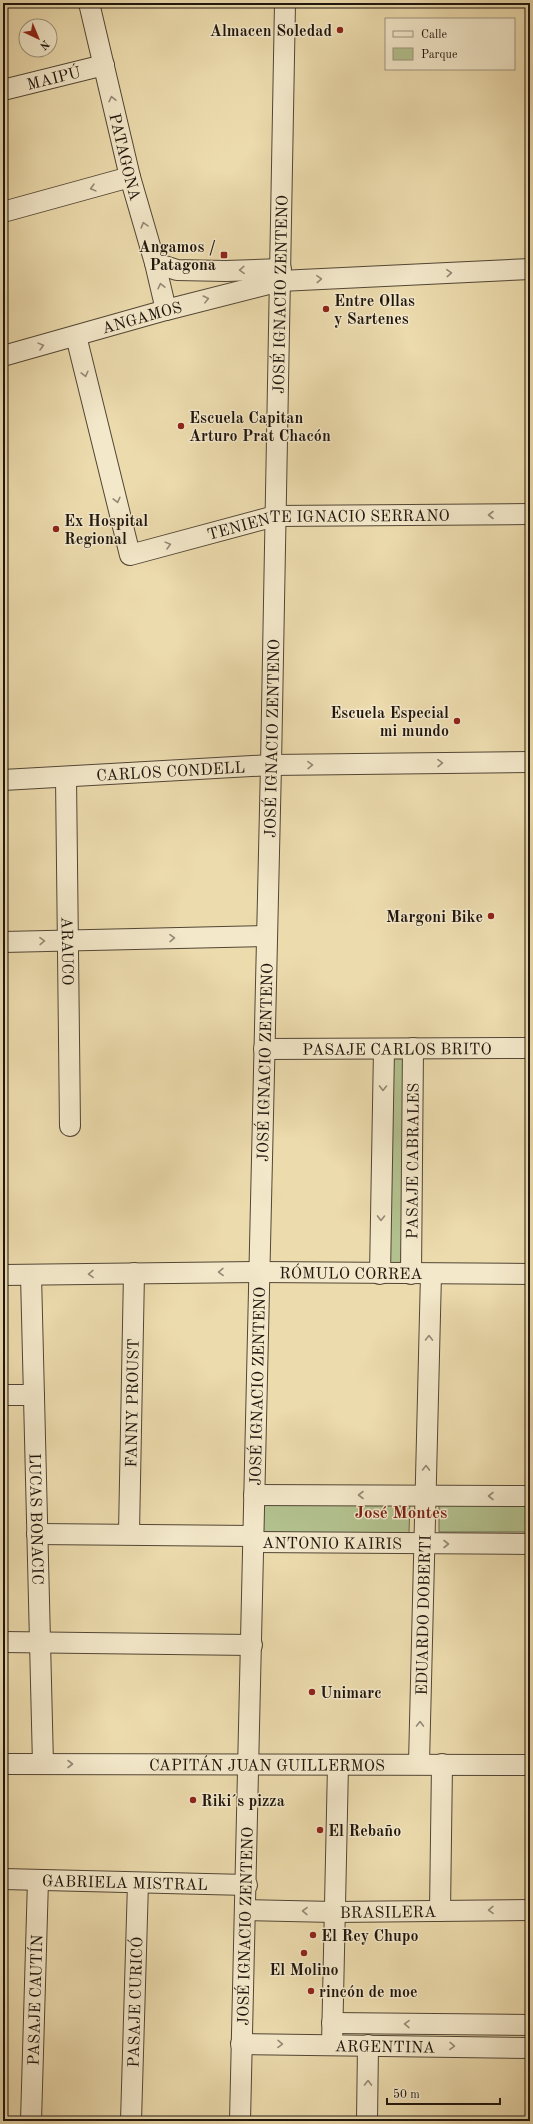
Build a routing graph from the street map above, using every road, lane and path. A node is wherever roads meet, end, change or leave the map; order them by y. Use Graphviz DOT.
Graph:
graph roads {
  1 [pos="89,3"];
  2 [pos="285,3"];
  3 [pos="289,3"];
  4 [pos="104,65"];
  5 [pos="3,90"];
  6 [pos="130,177"];
  7 [pos="3,212"];
  8 [pos="155,262"];
  9 [pos="530,269"];
  10 [pos="281,275"];
  11 [pos="166,310"];
  12 [pos="76,336"];
  13 [pos="3,356"];
  14 [pos="530,514"];
  15 [pos="275,516"];
  16 [pos="530,762"];
  17 [pos="271,765"];
  18 [pos="66,777"];
  19 [pos="3,780"];
  20 [pos="266,936"];
  21 [pos="68,940"];
  22 [pos="3,942"];
  23 [pos="413,1048"];
  24 [pos="530,1048"];
  25 [pos="264,1049"];
  26 [pos="384,1049"];
  27 [pos="70,1126"];
  28 [pos="260,1272"];
  29 [pos="134,1273"];
  30 [pos="380,1274"];
  31 [pos="411,1274"];
  32 [pos="431,1274"];
  33 [pos="530,1274"];
  34 [pos="3,1275"];
  35 [pos="31,1275"];
  36 [pos="3,1395"];
  37 [pos="34,1395"];
  38 [pos="254,1495"];
  39 [pos="426,1496"];
  40 [pos="530,1496"];
  41 [pos="129,1533"];
  42 [pos="37,1534"];
  43 [pos="253,1539"];
  44 [pos="424,1544"];
  45 [pos="530,1544"];
  46 [pos="3,1642"];
  47 [pos="40,1642"];
  48 [pos="252,1645"];
  49 [pos="419,1763"];
  50 [pos="3,1764"];
  51 [pos="43,1764"];
  52 [pos="249,1764"];
  53 [pos="338,1764"];
  54 [pos="442,1764"];
  55 [pos="530,1765"];
  56 [pos="3,1879"];
  57 [pos="38,1880"];
  58 [pos="138,1883"];
  59 [pos="247,1885"];
  60 [pos="246,1910"];
  61 [pos="530,1910"];
  62 [pos="440,1911"];
  63 [pos="334,1912"];
  64 [pos="332,2023"];
  65 [pos="530,2025"];
  66 [pos="241,2044"];
  67 [pos="332,2045"];
  68 [pos="368,2045"];
  69 [pos="530,2048"];
  70 [pos="31,2121"];
  71 [pos="131,2121"];
  72 [pos="240,2121"];
  73 [pos="367,2121"];
  1 -- 4 [label="street, PATAGONA"];
  2 -- 3 [label="street"];
  2 -- 10 [label="street, JOSÉ IGNACIO ZENTENO"];
  4 -- 5 [label="street, MAIPÚ"];
  6 -- 4 [label="street, PATAGONA, one-way"];
  6 -- 7 [label="street, one-way"];
  8 -- 6 [label="street, PATAGONA, one-way"];
  10 -- 8 [label="street, one-way"];
  11 -- 8 [label="street, PATAGONA, one-way"];
  10 -- 9 [label="street, one-way"];
  11 -- 10 [label="street, ANGAMOS, one-way"];
  10 -- 15 [label="street, JOSÉ IGNACIO ZENTENO"];
  11 -- 12 [label="street, ANGAMOS"];
  13 -- 12 [label="street, ANGAMOS, one-way"];
  12 -- 15 [label="street, TENIENTE IGNACIO SERRANO, one-way"];
  14 -- 15 [label="street, TENIENTE IGNACIO SERRANO, one-way"];
  15 -- 17 [label="street, JOSÉ IGNACIO ZENTENO"];
  17 -- 16 [label="street, CARLOS CONDELL, one-way"];
  17 -- 18 [label="street, CARLOS CONDELL"];
  17 -- 20 [label="street, JOSÉ IGNACIO ZENTENO"];
  18 -- 19 [label="street, CARLOS CONDELL"];
  18 -- 21 [label="street, ARAUCO"];
  21 -- 20 [label="street, one-way"];
  20 -- 25 [label="street, JOSÉ IGNACIO ZENTENO"];
  22 -- 21 [label="street, one-way"];
  21 -- 27 [label="street, ARAUCO"];
  23 -- 24 [label="street, PASAJE CARLOS BRITO"];
  23 -- 26 [label="street, PASAJE CARLOS BRITO"];
  23 -- 31 [label="street, PASAJE CABRALES"];
  25 -- 26 [label="street, PASAJE CARLOS BRITO"];
  25 -- 28 [label="street, JOSÉ IGNACIO ZENTENO"];
  26 -- 30 [label="street, PASAJE CABRALES, one-way"];
  28 -- 29 [label="street, RÓMULO CORREA, one-way"];
  28 -- 30 [label="street, RÓMULO CORREA"];
  28 -- 38 [label="street, JOSÉ IGNACIO ZENTENO"];
  29 -- 35 [label="street, RÓMULO CORREA, one-way"];
  29 -- 41 [label="street, FANNY PROUST"];
  30 -- 31 [label="street, RÓMULO CORREA"];
  31 -- 32 [label="street, RÓMULO CORREA"];
  32 -- 33 [label="street, RÓMULO CORREA"];
  39 -- 32 [label="street, EDUARDO DOBERTI, one-way"];
  34 -- 35 [label="street, RÓMULO CORREA"];
  35 -- 37 [label="street, LUCAS BONACIC"];
  36 -- 37 [label="street"];
  37 -- 42 [label="street, LUCAS BONACIC"];
  39 -- 38 [label="street, one-way"];
  38 -- 43 [label="street, JOSÉ IGNACIO ZENTENO"];
  40 -- 39 [label="street, one-way"];
  39 -- 44 [label="street, EDUARDO DOBERTI"];
  41 -- 42 [label="street, ANTONIO KAIRIS"];
  41 -- 43 [label="street, ANTONIO KAIRIS"];
  42 -- 47 [label="street, LUCAS BONACIC"];
  43 -- 44 [label="street, ANTONIO KAIRIS"];
  43 -- 48 [label="street, JOSÉ IGNACIO ZENTENO"];
  44 -- 45 [label="street, ANTONIO KAIRIS, one-way"];
  49 -- 44 [label="street, EDUARDO DOBERTI, one-way"];
  46 -- 47 [label="street"];
  47 -- 48 [label="street"];
  47 -- 51 [label="street, LUCAS BONACIC"];
  48 -- 52 [label="street, JOSÉ IGNACIO ZENTENO"];
  49 -- 53 [label="street, CAPITÁN JUAN GUILLERMOS"];
  49 -- 54 [label="street, CAPITÁN JUAN GUILLERMOS"];
  50 -- 51 [label="street, CAPITÁN JUAN GUILLERMOS"];
  51 -- 52 [label="street, CAPITÁN JUAN GUILLERMOS, one-way"];
  52 -- 53 [label="street, CAPITÁN JUAN GUILLERMOS"];
  52 -- 59 [label="street, JOSÉ IGNACIO ZENTENO"];
  53 -- 63 [label="street"];
  54 -- 55 [label="street, CAPITÁN JUAN GUILLERMOS"];
  54 -- 62 [label="street"];
  56 -- 57 [label="street, GABRIELA MISTRAL"];
  57 -- 58 [label="street, GABRIELA MISTRAL"];
  57 -- 70 [label="street, PASAJE CAUTÍN"];
  58 -- 59 [label="street, GABRIELA MISTRAL"];
  58 -- 71 [label="street, PASAJE CURICÓ"];
  59 -- 60 [label="street, JOSÉ IGNACIO ZENTENO"];
  63 -- 60 [label="street, BRASILERA, one-way"];
  60 -- 66 [label="street, JOSÉ IGNACIO ZENTENO"];
  61 -- 62 [label="street, BRASILERA, one-way"];
  62 -- 63 [label="street, BRASILERA"];
  63 -- 64 [label="street"];
  65 -- 64 [label="street, ARGENTINA, one-way"];
  64 -- 67 [label="street"];
  66 -- 67 [label="street, ARGENTINA, one-way"];
  66 -- 72 [label="street, JOSÉ IGNACIO ZENTENO"];
  67 -- 68 [label="street, ARGENTINA"];
  68 -- 69 [label="street, ARGENTINA, one-way"];
  73 -- 68 [label="street, one-way"];
}
